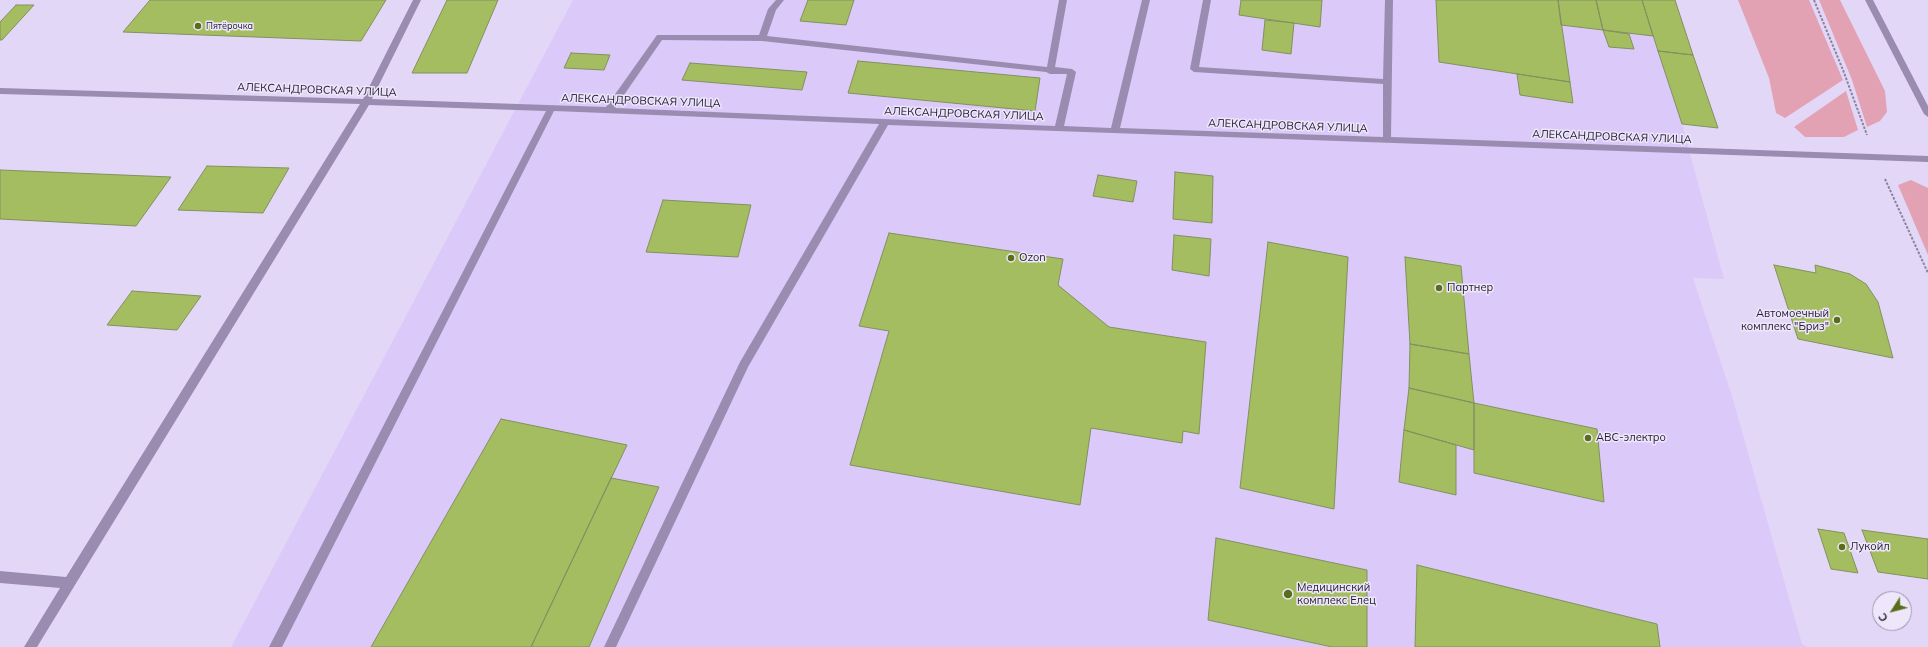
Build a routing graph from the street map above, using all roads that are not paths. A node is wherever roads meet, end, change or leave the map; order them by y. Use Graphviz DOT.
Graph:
graph roads {
  1 [pos="417,0"];
  2 [pos="780,0"];
  3 [pos="1063,0"];
  4 [pos="1146,0"];
  5 [pos="1207,0"];
  6 [pos="1389,0"];
  7 [pos="1869,0"];
  8 [pos="762,38"];
  9 [pos="1050,71"];
  10 [pos="1387,82"];
  11 [pos="0,91"];
  12 [pos="366,102"];
  13 [pos="551,109"];
  14 [pos="609,110"];
  15 [pos="1928,114"];
  16 [pos="885,122"];
  17 [pos="1059,129"];
  18 [pos="1115,131"];
  19 [pos="1387,140"];
  20 [pos="1928,160"];
  21 [pos="0,577"];
  22 [pos="69,582"];
  23 [pos="30,647"];
  24 [pos="275,647"];
  25 [pos="610,647"];
  1 -- 12 [label="street"];
  2 -- 8 [label="street"];
  3 -- 9 [label="street"];
  4 -- 18 [label="street"];
  5 -- 10 [label="street"];
  6 -- 10 [label="street"];
  7 -- 15 [label="street"];
  8 -- 9 [label="street"];
  8 -- 14 [label="street"];
  9 -- 17 [label="street"];
  10 -- 19 [label="street"];
  11 -- 12 [label="street, АЛЕКСАНДРОВСКАЯ УЛИЦА"];
  12 -- 13 [label="street, АЛЕКСАНДРОВСКАЯ УЛИЦА"];
  12 -- 22 [label="street"];
  13 -- 14 [label="street, АЛЕКСАНДРОВСКАЯ УЛИЦА"];
  13 -- 24 [label="street"];
  14 -- 16 [label="street, АЛЕКСАНДРОВСКАЯ УЛИЦА"];
  16 -- 17 [label="street, АЛЕКСАНДРОВСКАЯ УЛИЦА"];
  16 -- 25 [label="street"];
  17 -- 18 [label="street, АЛЕКСАНДРОВСКАЯ УЛИЦА"];
  18 -- 19 [label="street, АЛЕКСАНДРОВСКАЯ УЛИЦА"];
  19 -- 20 [label="street, АЛЕКСАНДРОВСКАЯ УЛИЦА"];
  21 -- 22 [label="street"];
  22 -- 23 [label="street"];
}
